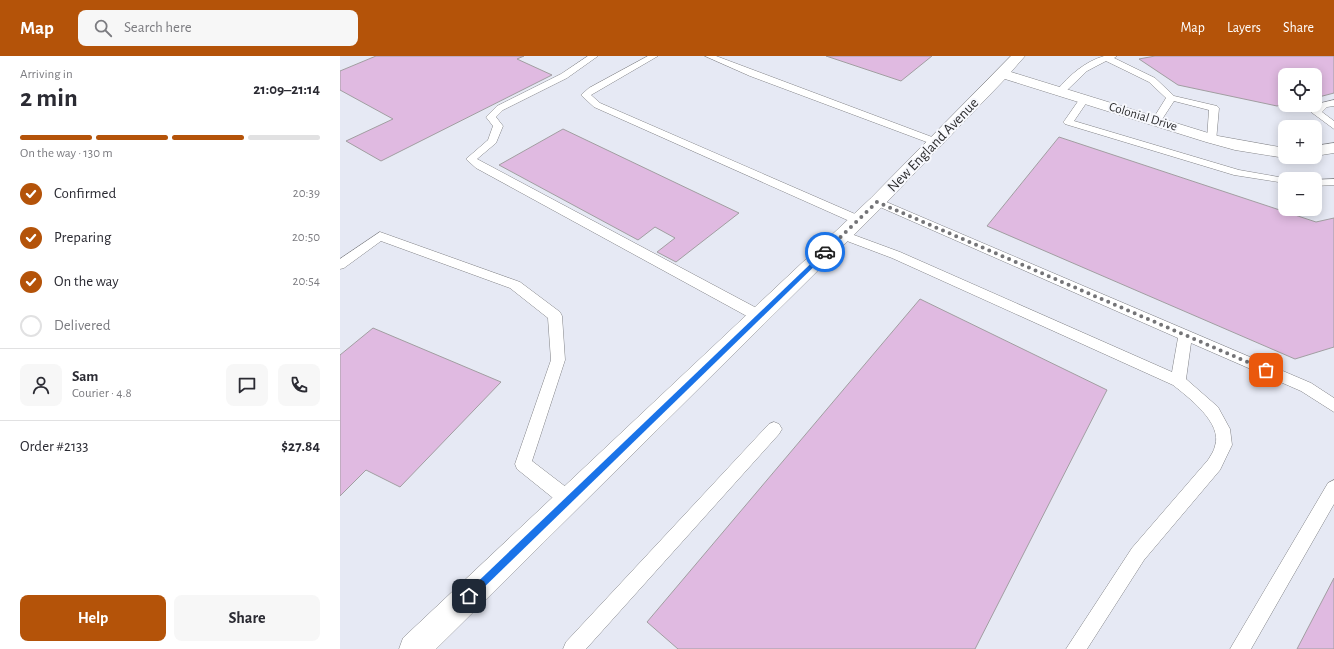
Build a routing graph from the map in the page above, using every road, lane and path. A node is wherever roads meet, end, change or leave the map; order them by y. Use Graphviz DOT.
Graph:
graph roads {
  1 [pos="594,56"];
  2 [pos="654,56"];
  3 [pos="709,56"];
  4 [pos="1018,56"];
  5 [pos="1110,57"];
  6 [pos="1002,74"];
  7 [pos="1060,92"];
  8 [pos="1171,98"];
  9 [pos="1084,99"];
  10 [pos="1334,103"];
  11 [pos="1156,122"];
  12 [pos="1334,126"];
  13 [pos="1212,139"];
  14 [pos="936,142"];
  15 [pos="1334,148"];
  16 [pos="1322,150"];
  17 [pos="1278,151"];
  18 [pos="1278,179"];
  19 [pos="1322,182"];
  20 [pos="1334,182"];
  21 [pos="877,202"];
  22 [pos="851,228"];
  23 [pos="340,265"];
  24 [pos="759,316"];
  25 [pos="1185,335"];
  26 [pos="1178,381"];
  27 [pos="1334,406"];
  28 [pos="774,429"];
  29 [pos="1334,488"];
  30 [pos="569,500"];
  31 [pos="414,649"];
  32 [pos="573,649"];
  33 [pos="1076,649"];
  34 [pos="1240,649"];
  1 -- 24 [label="lane"];
  2 -- 22 [label="lane"];
  3 -- 14 [label="lane"];
  4 -- 6 [label="street, New England Avenue"];
  5 -- 7 [label="lane"];
  5 -- 8 [label="lane"];
  6 -- 7 [label="street, Colonial Drive"];
  6 -- 14 [label="street, New England Avenue"];
  7 -- 9 [label="street, Colonial Drive"];
  8 -- 11 [label="lane"];
  8 -- 13 [label="lane"];
  9 -- 11 [label="street, Colonial Drive"];
  9 -- 18 [label="lane"];
  10 -- 12 [label="lane"];
  11 -- 13 [label="street, Colonial Drive"];
  13 -- 17 [label="street, Colonial Drive"];
  14 -- 21 [label="street, New England Avenue"];
  15 -- 16 [label="street"];
  19 -- 20 [label="lane"];
  21 -- 22 [label="street, New England Avenue"];
  21 -- 25 [label="lane"];
  22 -- 24 [label="street, New England Avenue"];
  22 -- 26 [label="lane"];
  23 -- 30 [label="lane"];
  24 -- 30 [label="street, New England Avenue"];
  25 -- 26 [label="lane"];
  25 -- 27 [label="lane"];
  26 -- 33 [label="lane"];
  28 -- 32 [label="lane"];
  29 -- 34 [label="lane"];
  30 -- 31 [label="street, New England Avenue"];
}
